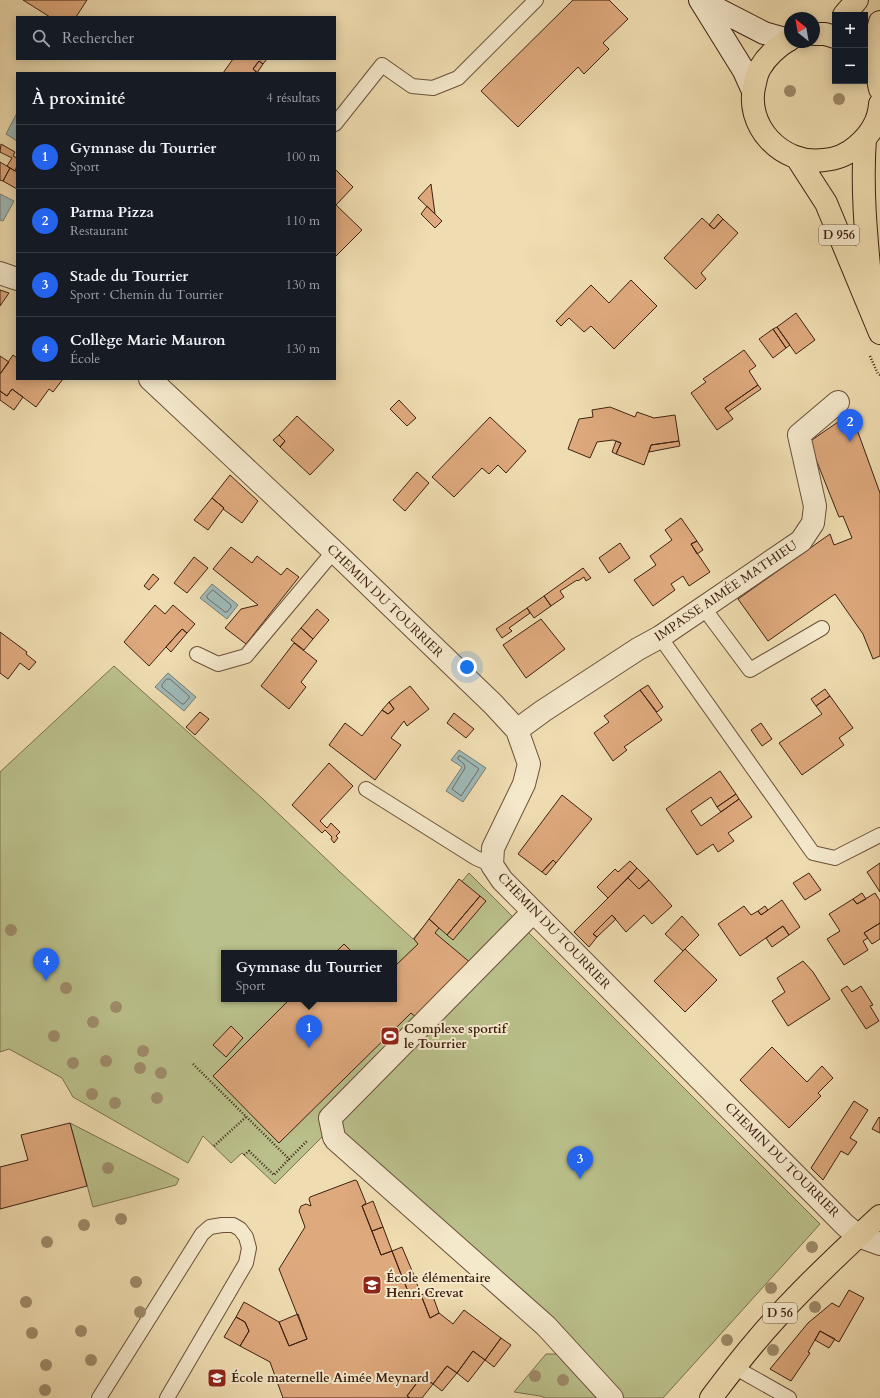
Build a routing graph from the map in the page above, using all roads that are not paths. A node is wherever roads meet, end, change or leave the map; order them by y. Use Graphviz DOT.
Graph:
graph roads {
  1 [pos="536,0"];
  2 [pos="700,0"];
  3 [pos="857,0"];
  4 [pos="847,12"];
  5 [pos="880,22"];
  6 [pos="784,38"];
  7 [pos="784,43"];
  8 [pos="868,59"];
  9 [pos="880,89"];
  10 [pos="753,90"];
  11 [pos="880,104"];
  12 [pos="336,123"];
  13 [pos="865,139"];
  14 [pos="797,158"];
  15 [pos="869,262"];
  16 [pos="0,273"];
  17 [pos="16,279"];
  18 [pos="880,289"];
  19 [pos="877,325"];
  20 [pos="151,380"];
  21 [pos="838,402"];
  22 [pos="334,551"];
  23 [pos="703,608"];
  24 [pos="822,628"];
  25 [pos="660,637"];
  26 [pos="197,654"];
  27 [pos="517,730"];
  28 [pos="366,789"];
  29 [pos="880,835"];
  30 [pos="492,865"];
  31 [pos="533,912"];
  32 [pos="880,1216"];
  33 [pos="858,1236"];
  34 [pos="880,1244"];
  35 [pos="734,1367"];
  36 [pos="99,1398"];
  37 [pos="167,1398"];
  38 [pos="612,1398"];
  39 [pos="711,1398"];
  40 [pos="789,1398"];
  1 -- 12 [label="lane"];
  2 -- 6 [label="street"];
  2 -- 10 [label="street"];
  3 -- 4 [label="main road"];
  5 -- 8 [label="main road"];
  7 -- 10 [label="main road"];
  8 -- 9 [label="main road"];
  10 -- 14 [label="main road"];
  11 -- 13 [label="main road"];
  13 -- 14 [label="main road"];
  13 -- 15 [label="main road, D 956"];
  14 -- 19 [label="main road, D 956"];
  15 -- 18 [label="lane"];
  15 -- 19 [label="main road, D 956"];
  16 -- 17 [label="street"];
  20 -- 22 [label="street, CHEMIN DU TOURRIER"];
  21 -- 23 [label="street, IMPASSE AIMÉE MATHIEU"];
  22 -- 26 [label="lane"];
  22 -- 27 [label="street, CHEMIN DU TOURRIER"];
  23 -- 24 [label="lane"];
  23 -- 25 [label="street, IMPASSE AIMÉE MATHIEU"];
  25 -- 27 [label="street, IMPASSE AIMÉE MATHIEU"];
  25 -- 29 [label="lane"];
  27 -- 30 [label="street, CHEMIN DU TOURRIER"];
  28 -- 30 [label="lane"];
  30 -- 31 [label="street, CHEMIN DU TOURRIER"];
  31 -- 33 [label="street, CHEMIN DU TOURRIER"];
  31 -- 38 [label="street"];
  32 -- 33 [label="main road"];
  33 -- 34 [label="street"];
  33 -- 35 [label="main road, D 56"];
  35 -- 39 [label="main road, D 56"];
  35 -- 40 [label="lane"];
  36 -- 37 [label="lane"];
}
